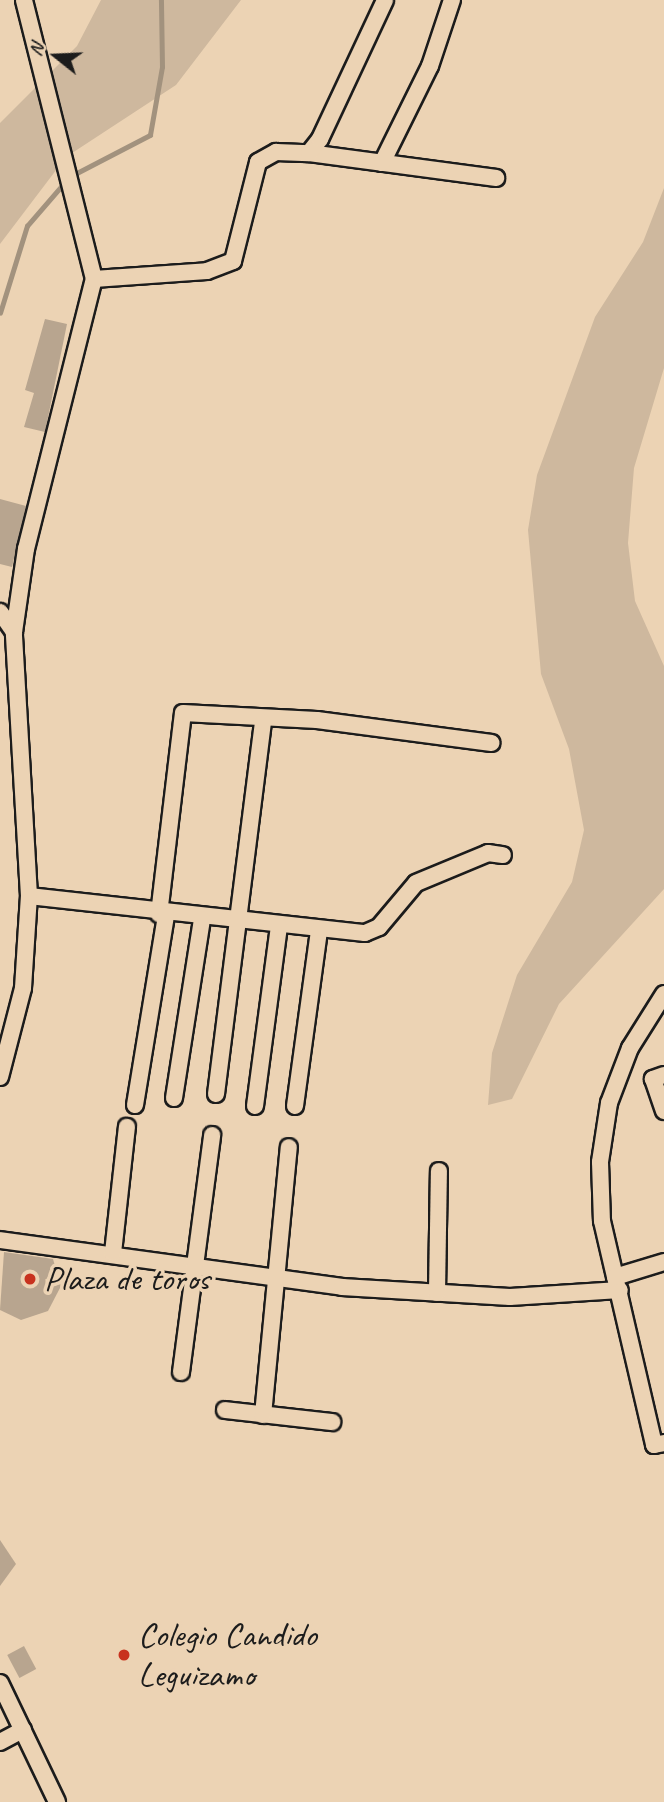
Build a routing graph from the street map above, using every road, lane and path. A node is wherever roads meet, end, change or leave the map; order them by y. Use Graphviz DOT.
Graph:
graph roads {
  1 [pos="24,0"];
  2 [pos="385,0"];
  3 [pos="452,0"];
  4 [pos="309,153"];
  5 [pos="382,163"];
  6 [pos="496,178"];
  7 [pos="94,279"];
  8 [pos="0,612"];
  9 [pos="14,632"];
  10 [pos="263,722"];
  11 [pos="491,743"];
  12 [pos="503,855"];
  13 [pos="29,896"];
  14 [pos="163,915"];
  15 [pos="202,919"];
  16 [pos="241,923"];
  17 [pos="279,927"];
  18 [pos="319,931"];
  19 [pos="664,994"];
  20 [pos="664,1075"];
  21 [pos="0,1077"];
  22 [pos="216,1094"];
  23 [pos="174,1098"];
  24 [pos="135,1105"];
  25 [pos="255,1106"];
  26 [pos="295,1106"];
  27 [pos="664,1111"];
  28 [pos="127,1127"];
  29 [pos="212,1135"];
  30 [pos="289,1147"];
  31 [pos="439,1171"];
  32 [pos="0,1240"];
  33 [pos="113,1253"];
  34 [pos="664,1262"];
  35 [pos="195,1264"];
  36 [pos="276,1277"];
  37 [pos="618,1284"];
  38 [pos="437,1293"];
  39 [pos="181,1372"];
  40 [pos="225,1410"];
  41 [pos="263,1415"];
  42 [pos="332,1422"];
  43 [pos="664,1443"];
  44 [pos="0,1683"];
  45 [pos="23,1730"];
  46 [pos="0,1742"];
  47 [pos="57,1802"];
  1 -- 7 [label="street"];
  2 -- 4 [label="street"];
  3 -- 5 [label="street"];
  4 -- 5 [label="street"];
  4 -- 7 [label="street"];
  5 -- 6 [label="street"];
  7 -- 9 [label="street"];
  8 -- 9 [label="street"];
  9 -- 13 [label="street"];
  10 -- 11 [label="street"];
  10 -- 14 [label="street"];
  10 -- 16 [label="street"];
  12 -- 18 [label="street"];
  13 -- 14 [label="street"];
  13 -- 21 [label="street"];
  14 -- 15 [label="street"];
  14 -- 24 [label="street"];
  15 -- 16 [label="street"];
  15 -- 23 [label="street"];
  16 -- 17 [label="street"];
  16 -- 22 [label="street"];
  17 -- 18 [label="street"];
  17 -- 25 [label="street"];
  18 -- 26 [label="street"];
  19 -- 37 [label="street"];
  20 -- 27 [label="street"];
  28 -- 33 [label="street"];
  29 -- 35 [label="street"];
  30 -- 36 [label="street"];
  31 -- 38 [label="street"];
  32 -- 33 [label="street"];
  33 -- 35 [label="street"];
  34 -- 37 [label="street"];
  35 -- 36 [label="street"];
  35 -- 39 [label="street"];
  36 -- 38 [label="street"];
  36 -- 41 [label="street"];
  37 -- 38 [label="street"];
  37 -- 43 [label="street"];
  40 -- 41 [label="street"];
  41 -- 42 [label="street"];
  44 -- 45 [label="street"];
  45 -- 46 [label="street"];
  45 -- 47 [label="street"];
}
